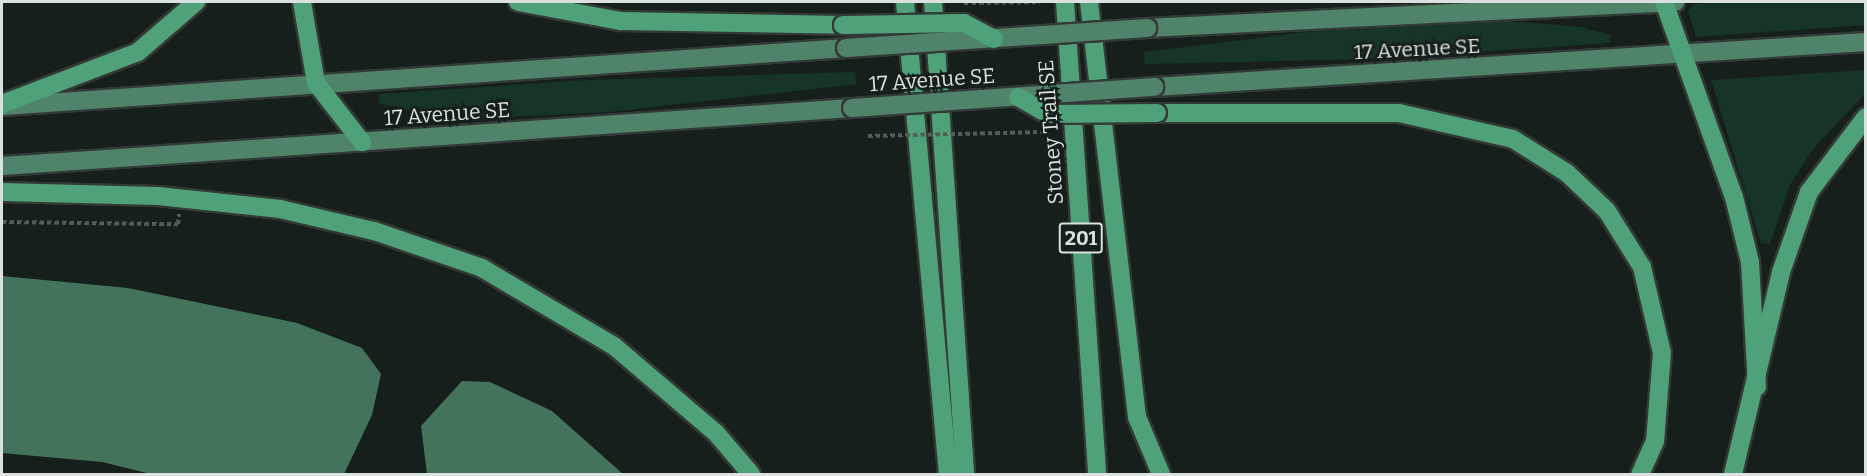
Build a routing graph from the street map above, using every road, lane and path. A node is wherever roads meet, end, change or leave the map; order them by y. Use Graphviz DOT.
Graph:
graph roads {
  1 [pos="196,2"];
  2 [pos="302,2"];
  3 [pos="518,2"];
  4 [pos="905,2"];
  5 [pos="933,2"];
  6 [pos="1065,2"];
  7 [pos="1089,2"];
  8 [pos="1669,2"];
  9 [pos="993,39"];
  10 [pos="1866,42"];
  11 [pos="1686,55"];
  12 [pos="316,83"];
  13 [pos="1018,97"];
  14 [pos="2,105"];
  15 [pos="1866,117"];
  16 [pos="1053,132"];
  17 [pos="868,136"];
  18 [pos="362,142"];
  19 [pos="2,166"];
  20 [pos="2,192"];
  21 [pos="178,213"];
  22 [pos="2,222"];
  23 [pos="1757,387"];
  24 [pos="751,474"];
  25 [pos="948,474"];
  26 [pos="965,474"];
  27 [pos="1097,474"];
  28 [pos="1161,474"];
  29 [pos="1640,474"];
  30 [pos="1733,474"];
  1 -- 14 [label="highway"];
  2 -- 12 [label="highway"];
  3 -- 9 [label="highway, bridge"];
  4 -- 25 [label="highway"];
  5 -- 26 [label="highway"];
  6 -- 27 [label="highway, Stoney Trail SE / 201"];
  7 -- 28 [label="highway"];
  8 -- 9 [label="main road, 17 Avenue SE, bridge"];
  8 -- 11 [label="highway"];
  9 -- 12 [label="main road, 17 Avenue SE, bridge"];
  10 -- 11 [label="main road, 17 Avenue SE"];
  11 -- 13 [label="main road, 17 Avenue SE, bridge"];
  11 -- 23 [label="highway"];
  12 -- 14 [label="main road, 17 Avenue SE"];
  12 -- 18 [label="highway"];
  13 -- 18 [label="main road, 17 Avenue SE, bridge"];
  13 -- 29 [label="highway, bridge"];
  15 -- 23 [label="highway"];
  16 -- 17 [label="path, bridge"];
  18 -- 19 [label="main road, 17 Avenue SE"];
  20 -- 24 [label="highway"];
  21 -- 22 [label="path"];
  23 -- 30 [label="highway"];
}
